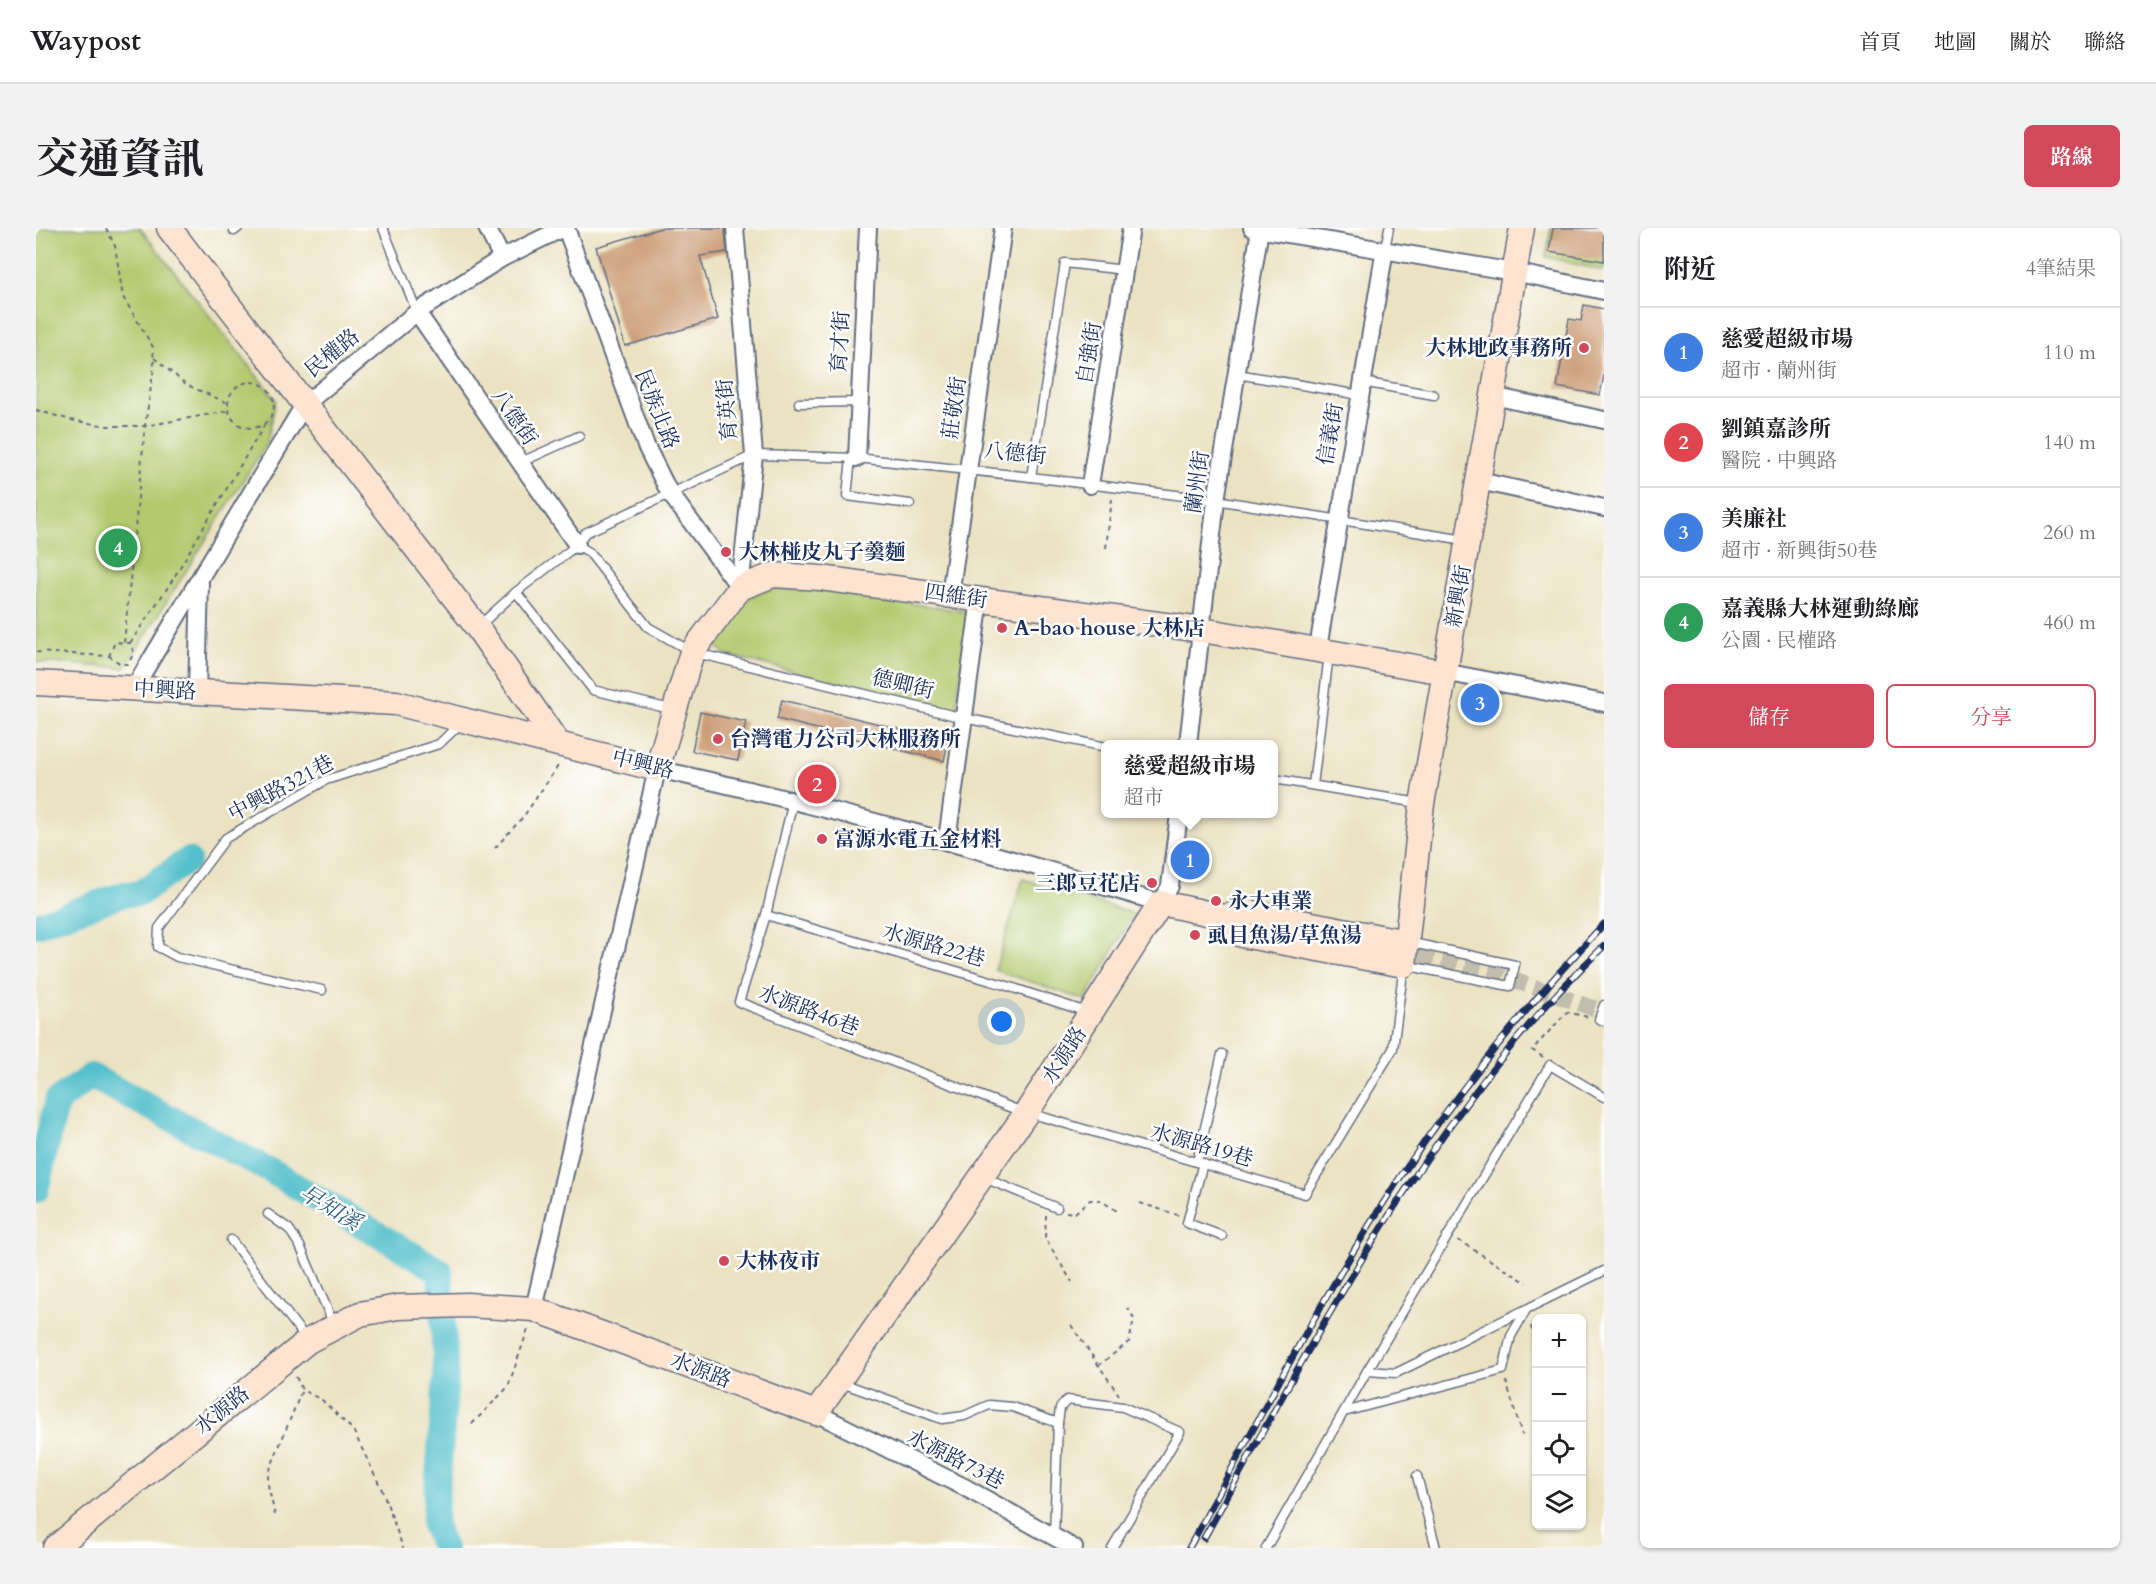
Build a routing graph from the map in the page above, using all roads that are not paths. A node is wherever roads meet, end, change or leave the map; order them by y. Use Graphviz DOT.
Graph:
graph roads {
  1 [pos="169,228"];
  2 [pos="382,228"];
  3 [pos="487,228"];
  4 [pos="565,228"];
  5 [pos="735,228"];
  6 [pos="868,228"];
  7 [pos="1003,228"];
  8 [pos="1131,228"];
  9 [pos="1257,228"];
  10 [pos="1389,228"];
  11 [pos="1522,228"];
  12 [pos="1385,249"];
  13 [pos="501,258"];
  14 [pos="1124,270"];
  15 [pos="1514,272"];
  16 [pos="1604,291"];
  17 [pos="417,312"];
  18 [pos="1237,374"];
  19 [pos="1361,389"];
  20 [pos="1434,395"];
  21 [pos="1493,396"];
  22 [pos="860,402"];
  23 [pos="799,403"];
  24 [pos="304,405"];
  25 [pos="1604,420"];
  26 [pos="579,435"];
  27 [pos="754,455"];
  28 [pos="854,458"];
  29 [pos="519,463"];
  30 [pos="968,471"];
  31 [pos="1031,477"];
  32 [pos="1479,481"];
  33 [pos="1090,485"];
  34 [pos="669,492"];
  35 [pos="1216,500"];
  36 [pos="910,504"];
  37 [pos="1604,508"];
  38 [pos="1338,519"];
  39 [pos="1468,540"];
  40 [pos="577,545"];
  41 [pos="200,582"];
  42 [pos="740,588"];
  43 [pos="516,592"];
  44 [pos="950,595"];
  45 [pos="980,599"];
  46 [pos="477,627"];
  47 [pos="1203,630"];
  48 [pos="1324,650"];
  49 [pos="692,652"];
  50 [pos="1444,672"];
  51 [pos="36,683"];
  52 [pos="134,688"];
  53 [pos="197,691"];
  54 [pos="1604,703"];
  55 [pos="674,710"];
  56 [pos="964,718"];
  57 [pos="462,721"];
  58 [pos="1189,740"];
  59 [pos="557,742"];
  60 [pos="1101,746"];
  61 [pos="657,769"];
  62 [pos="1278,780"];
  63 [pos="1312,785"];
  64 [pos="793,801"];
  65 [pos="1422,804"];
  66 [pos="1178,818"];
  67 [pos="947,840"];
  68 [pos="1161,903"];
  69 [pos="766,915"];
  70 [pos="1405,953"];
  71 [pos="322,990"];
  72 [pos="1604,1005"];
  73 [pos="1090,1013"];
  74 [pos="1604,1021"];
  75 [pos="1222,1054"];
  76 [pos="1604,1097"];
  77 [pos="1027,1112"];
  78 [pos="1200,1163"];
  79 [pos="982,1177"];
  80 [pos="1058,1208"];
  81 [pos="268,1214"];
  82 [pos="1222,1236"];
  83 [pos="231,1240"];
  84 [pos="1604,1270"];
  85 [pos="534,1309"];
  86 [pos="1527,1310"];
  87 [pos="335,1325"];
  88 [pos="308,1341"];
  89 [pos="1367,1371"];
  90 [pos="839,1382"];
  91 [pos="1344,1412"];
  92 [pos="816,1413"];
  93 [pos="1058,1423"];
  94 [pos="1417,1476"];
  95 [pos="1054,1536"];
  96 [pos="55,1548"];
  97 [pos="1074,1548"];
  98 [pos="1112,1548"];
  99 [pos="1266,1548"];
  100 [pos="1436,1548"];
  1 -- 24 [label="street"];
  2 -- 17 [label="lane"];
  3 -- 13 [label="street"];
  4 -- 13 [label="street, 民權路"];
  4 -- 34 [label="street, 民族北路"];
  5 -- 27 [label="street, 育英街"];
  6 -- 22 [label="street, 育才街"];
  7 -- 30 [label="street, 莊敬街"];
  8 -- 14 [label="street, 自強街"];
  9 -- 12 [label="street"];
  9 -- 18 [label="street, 蘭州街"];
  10 -- 12 [label="lane, 信義街"];
  11 -- 15 [label="street, 新興街"];
  12 -- 15 [label="street"];
  12 -- 19 [label="street, 信義街"];
  13 -- 17 [label="street, 民權路"];
  14 -- 31 [label="lane"];
  14 -- 33 [label="street, 自強街"];
  15 -- 16 [label="street"];
  15 -- 21 [label="street, 新興街"];
  17 -- 24 [label="street, 民權路"];
  17 -- 29 [label="street, 八德街"];
  18 -- 19 [label="lane"];
  18 -- 35 [label="street, 蘭州街"];
  19 -- 20 [label="lane"];
  19 -- 38 [label="street, 信義街"];
  21 -- 25 [label="street"];
  21 -- 32 [label="street, 新興街"];
  22 -- 23 [label="lane"];
  22 -- 28 [label="street, 育才街"];
  24 -- 41 [label="street, 民權路"];
  24 -- 46 [label="street"];
  26 -- 29 [label="lane"];
  27 -- 28 [label="lane, 八德街"];
  27 -- 34 [label="lane, 八德街"];
  27 -- 42 [label="street, 育英街"];
  28 -- 30 [label="lane, 八德街"];
  28 -- 36 [label="lane"];
  29 -- 40 [label="street, 八德街"];
  30 -- 31 [label="lane, 八德街"];
  30 -- 44 [label="street, 莊敬街"];
  31 -- 33 [label="lane, 八德街"];
  32 -- 37 [label="street"];
  32 -- 39 [label="street, 新興街"];
  33 -- 35 [label="lane, 八德街"];
  34 -- 40 [label="lane, 八德街"];
  34 -- 42 [label="street, 民族北路"];
  35 -- 38 [label="lane, 八德街"];
  35 -- 47 [label="street, 蘭州街"];
  38 -- 39 [label="lane, 八德街"];
  38 -- 48 [label="street, 信義街"];
  39 -- 50 [label="street, 新興街"];
  40 -- 43 [label="lane, 八德街"];
  40 -- 49 [label="lane, 德卿街"];
  41 -- 52 [label="street, 民權路"];
  41 -- 53 [label="street, 民權路"];
  42 -- 44 [label="street, 四維街"];
  42 -- 49 [label="street"];
  43 -- 46 [label="lane, 八德街"];
  43 -- 55 [label="lane"];
  44 -- 45 [label="street, 四維街"];
  45 -- 47 [label="street, 四維街"];
  45 -- 56 [label="street"];
  46 -- 59 [label="street"];
  47 -- 48 [label="street, 四維街"];
  47 -- 58 [label="street, 蘭州街"];
  48 -- 50 [label="street, 四維街"];
  48 -- 63 [label="lane"];
  49 -- 55 [label="street"];
  49 -- 56 [label="lane, 德卿街"];
  50 -- 54 [label="street"];
  50 -- 65 [label="street, 新興街"];
  51 -- 52 [label="street, 中興路"];
  52 -- 53 [label="street, 中興路"];
  53 -- 57 [label="street, 中興路"];
  55 -- 61 [label="street"];
  56 -- 60 [label="lane, 德卿街"];
  56 -- 67 [label="street"];
  57 -- 59 [label="street, 中興路"];
  57 -- 71 [label="lane, 中興路321巷"];
  59 -- 61 [label="street, 中興路"];
  61 -- 64 [label="street, 中興路"];
  61 -- 85 [label="street"];
  62 -- 63 [label="lane"];
  63 -- 65 [label="lane"];
  64 -- 67 [label="street, 中興路"];
  64 -- 69 [label="lane, 水源路46巷"];
  65 -- 70 [label="street, 新興街"];
  66 -- 68 [label="street"];
  67 -- 68 [label="street, 中興路"];
  68 -- 70 [label="street, 中興路"];
  68 -- 73 [label="street, 水源路"];
  69 -- 73 [label="lane, 水源路22巷"];
  69 -- 77 [label="lane, 水源路46巷"];
  70 -- 70 [label="lane"];
  70 -- 78 [label="lane, 水源路19巷"];
  72 -- 74 [label="lane"];
  73 -- 77 [label="street, 水源路"];
  75 -- 78 [label="lane"];
  76 -- 89 [label="lane"];
  77 -- 78 [label="lane, 水源路19巷"];
  77 -- 79 [label="street, 水源路"];
  78 -- 82 [label="lane"];
  79 -- 80 [label="lane"];
  79 -- 90 [label="street, 水源路"];
  81 -- 87 [label="lane"];
  83 -- 88 [label="lane"];
  84 -- 86 [label="lane"];
  85 -- 87 [label="street, 水源路"];
  85 -- 92 [label="street, 水源路"];
  86 -- 89 [label="lane"];
  86 -- 91 [label="lane"];
  87 -- 88 [label="street, 水源路"];
  88 -- 96 [label="street, 水源路"];
  89 -- 91 [label="lane"];
  90 -- 92 [label="street, 水源路"];
  90 -- 93 [label="lane"];
  91 -- 99 [label="lane"];
  92 -- 95 [label="street, 水源路73巷"];
  93 -- 95 [label="lane"];
  93 -- 98 [label="lane"];
  94 -- 100 [label="lane"];
  95 -- 97 [label="street, 水源路73巷"];
}
